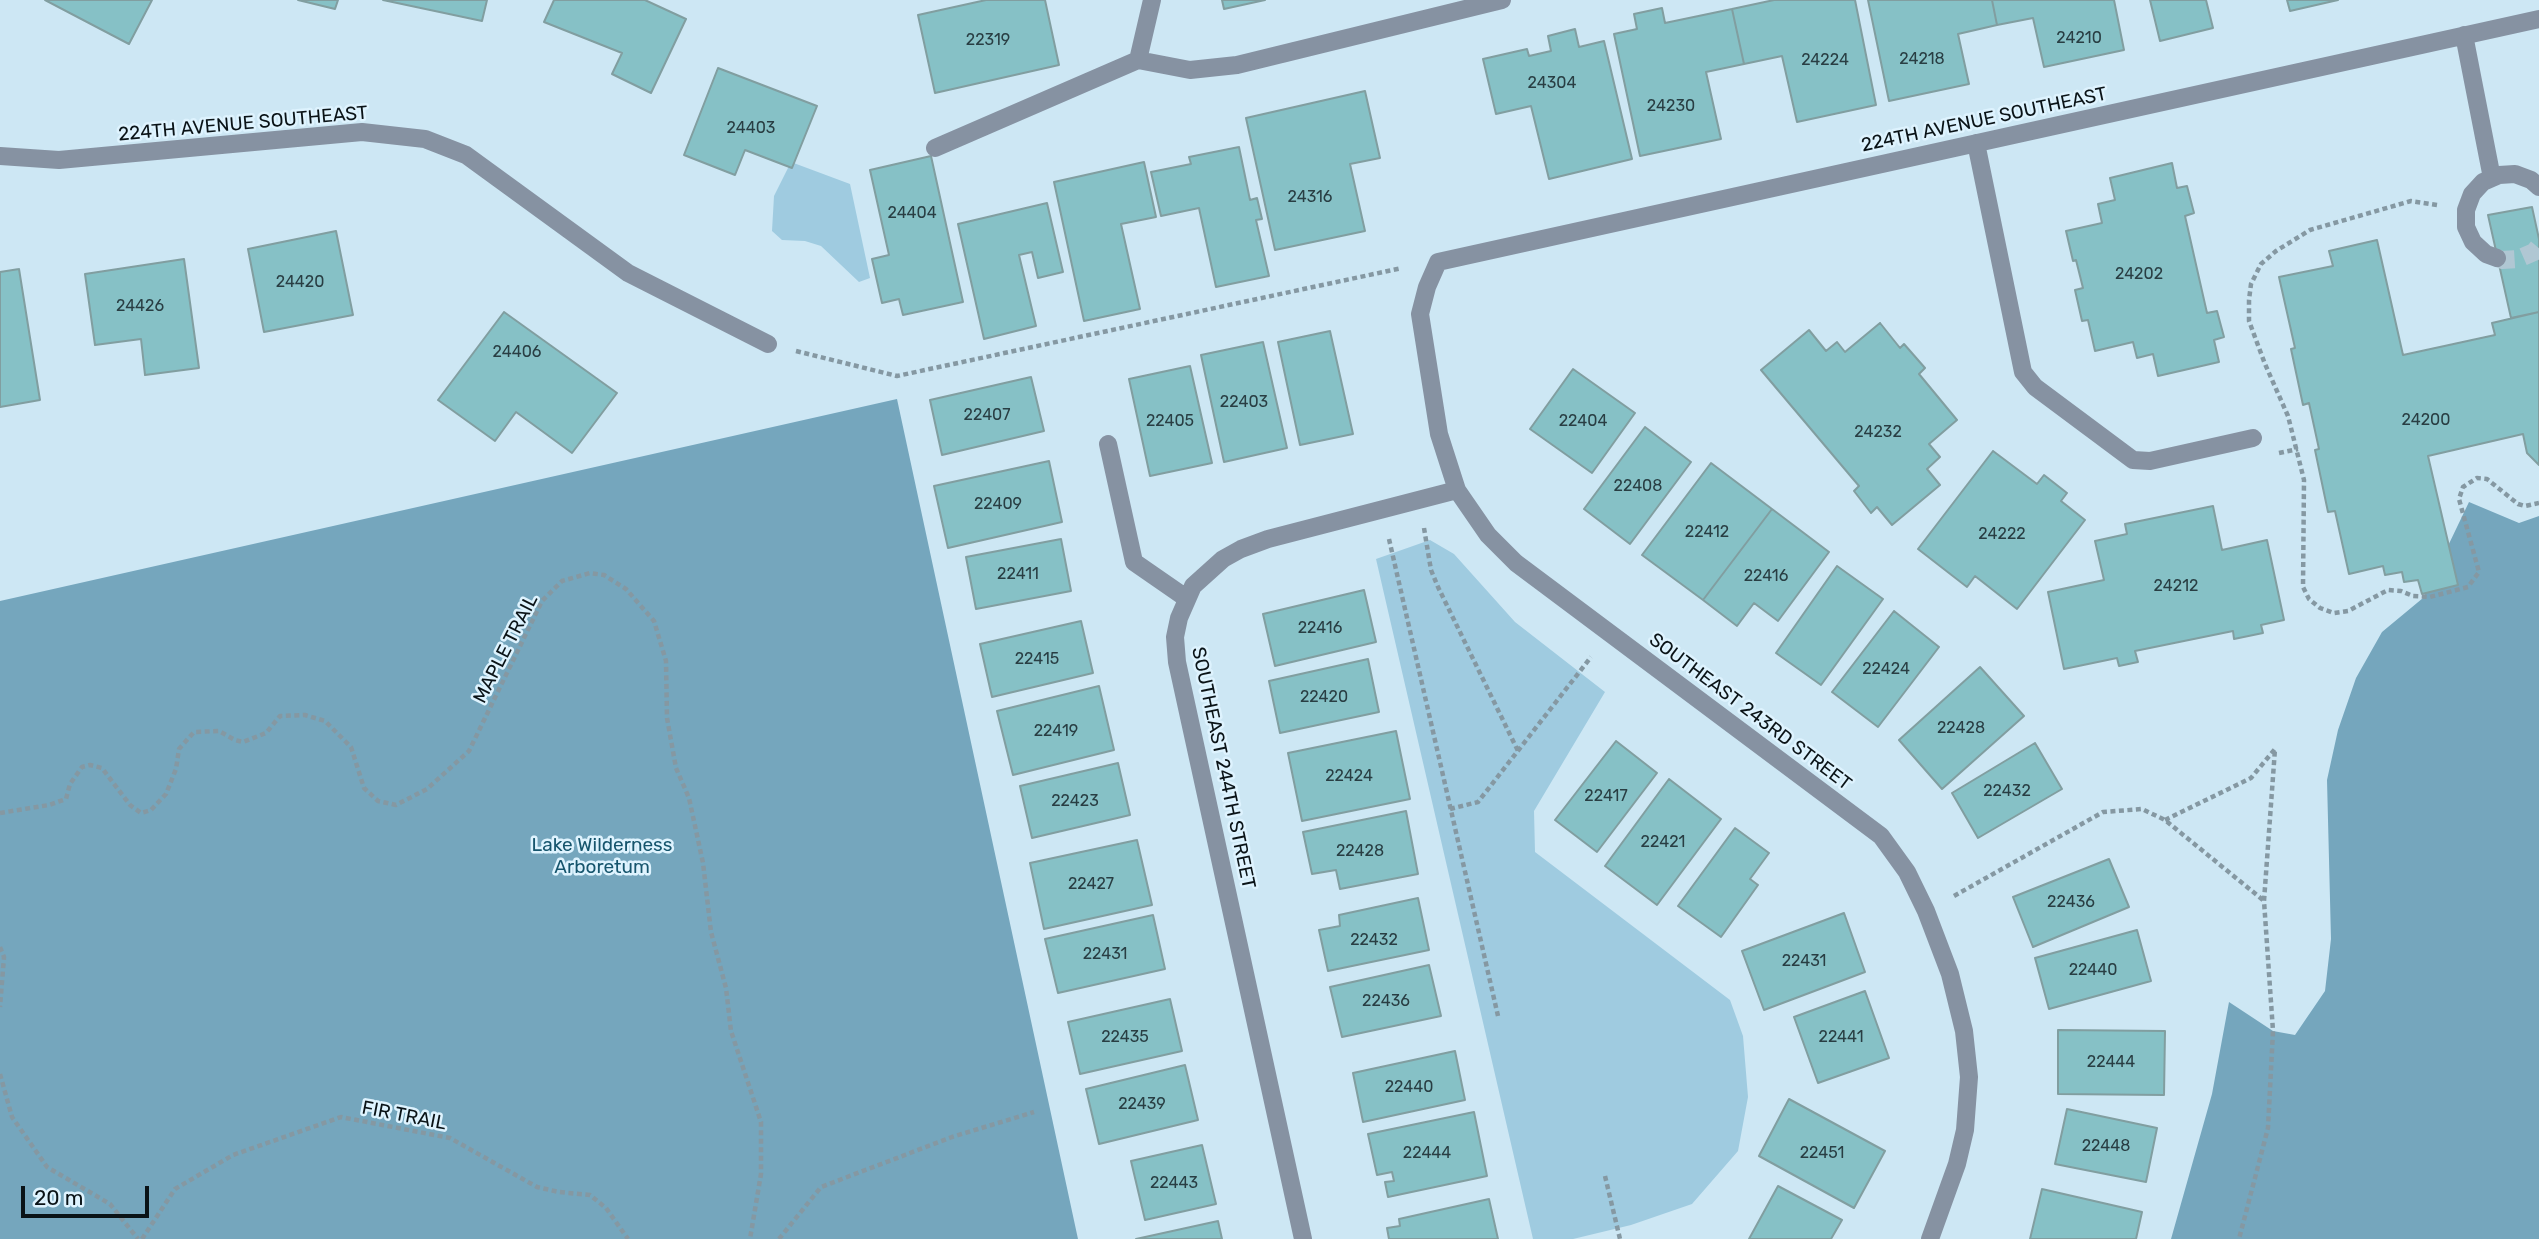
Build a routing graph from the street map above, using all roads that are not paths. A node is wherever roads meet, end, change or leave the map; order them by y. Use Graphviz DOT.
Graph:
graph roads {
  1 [pos="1152,0"];
  2 [pos="1502,0"];
  3 [pos="2539,19"];
  4 [pos="2464,35"];
  5 [pos="1138,60"];
  6 [pos="1976,143"];
  7 [pos="935,148"];
  8 [pos="0,156"];
  9 [pos="2492,178"];
  10 [pos="2539,187"];
  11 [pos="2497,258"];
  12 [pos="1438,262"];
  13 [pos="768,344"];
  14 [pos="2253,438"];
  15 [pos="1108,444"];
  16 [pos="1457,490"];
  17 [pos="1186,598"];
  18 [pos="1303,1239"];
  19 [pos="1930,1239"];
  1 -- 5 [label="street"];
  2 -- 5 [label="street"];
  3 -- 4 [label="street, 224TH AVENUE SOUTHEAST"];
  4 -- 6 [label="street, 224TH AVENUE SOUTHEAST"];
  4 -- 9 [label="street"];
  5 -- 7 [label="street"];
  6 -- 12 [label="street, 224TH AVENUE SOUTHEAST"];
  6 -- 14 [label="street"];
  8 -- 13 [label="street, 224TH AVENUE SOUTHEAST"];
  9 -- 10 [label="street"];
  9 -- 11 [label="street"];
  12 -- 16 [label="street, SOUTHEAST 243RD STREET"];
  15 -- 17 [label="street"];
  16 -- 17 [label="street, SOUTHEAST 244TH STREET"];
  16 -- 19 [label="street, SOUTHEAST 243RD STREET"];
  17 -- 18 [label="street, SOUTHEAST 244TH STREET"];
}
